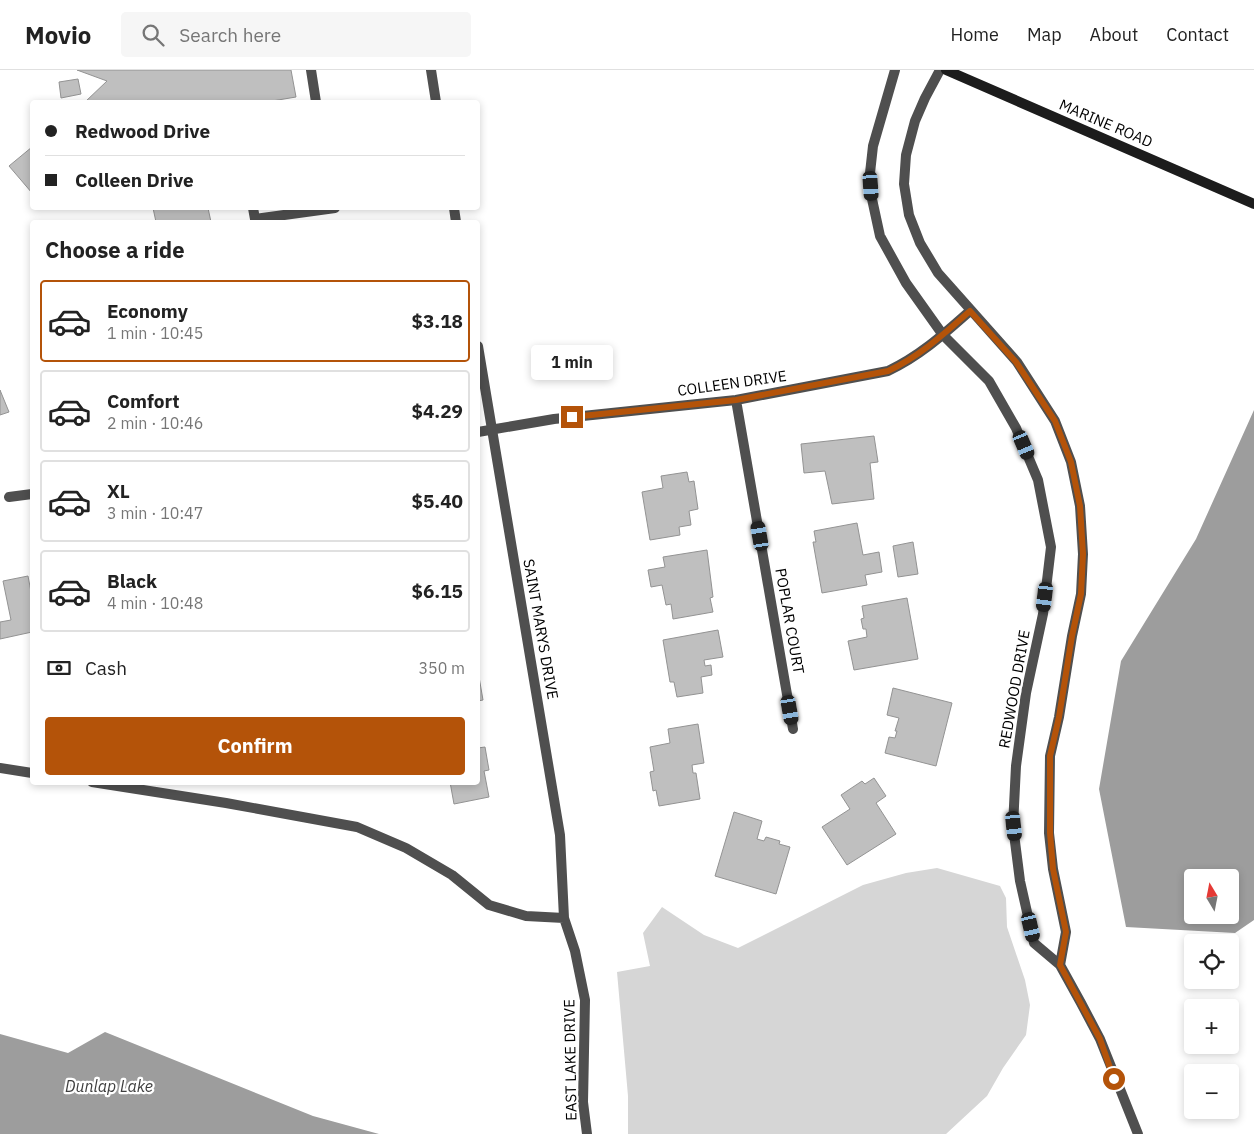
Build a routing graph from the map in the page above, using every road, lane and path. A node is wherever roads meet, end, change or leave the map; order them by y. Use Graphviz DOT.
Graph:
graph roads {
  1 [pos="311,70"];
  2 [pos="430,70"];
  3 [pos="895,70"];
  4 [pos="940,70"];
  5 [pos="946,70"];
  6 [pos="316,100"];
  7 [pos="436,100"];
  8 [pos="1254,204"];
  9 [pos="254,210"];
  10 [pos="321,210"];
  11 [pos="970,311"];
  12 [pos="943,335"];
  13 [pos="480,358"];
  14 [pos="736,400"];
  15 [pos="492,430"];
  16 [pos="480,432"];
  17 [pos="30,494"];
  18 [pos="9,496"];
  19 [pos="793,729"];
  20 [pos="0,768"];
  21 [pos="30,773"];
  22 [pos="111,785"];
  23 [pos="564,918"];
  24 [pos="1060,965"];
  25 [pos="587,1134"];
  26 [pos="1138,1134"];
  1 -- 6 [label="street"];
  2 -- 7 [label="street"];
  3 -- 12 [label="street, REDWOOD DRIVE"];
  4 -- 11 [label="street"];
  5 -- 8 [label="main road, MARINE ROAD"];
  9 -- 10 [label="street"];
  11 -- 12 [label="street, COLLEEN DRIVE"];
  11 -- 24 [label="street"];
  12 -- 14 [label="street, COLLEEN DRIVE"];
  12 -- 24 [label="street, REDWOOD DRIVE"];
  13 -- 15 [label="street, SAINT MARYS DRIVE"];
  14 -- 15 [label="street, COLLEEN DRIVE"];
  14 -- 19 [label="street, POPLAR COURT"];
  15 -- 16 [label="street, COLLEEN DRIVE"];
  15 -- 23 [label="street, SAINT MARYS DRIVE"];
  17 -- 18 [label="street"];
  20 -- 21 [label="street"];
  22 -- 23 [label="street"];
  23 -- 25 [label="street, EAST LAKE DRIVE"];
  24 -- 26 [label="street, REDWOOD DRIVE"];
}
